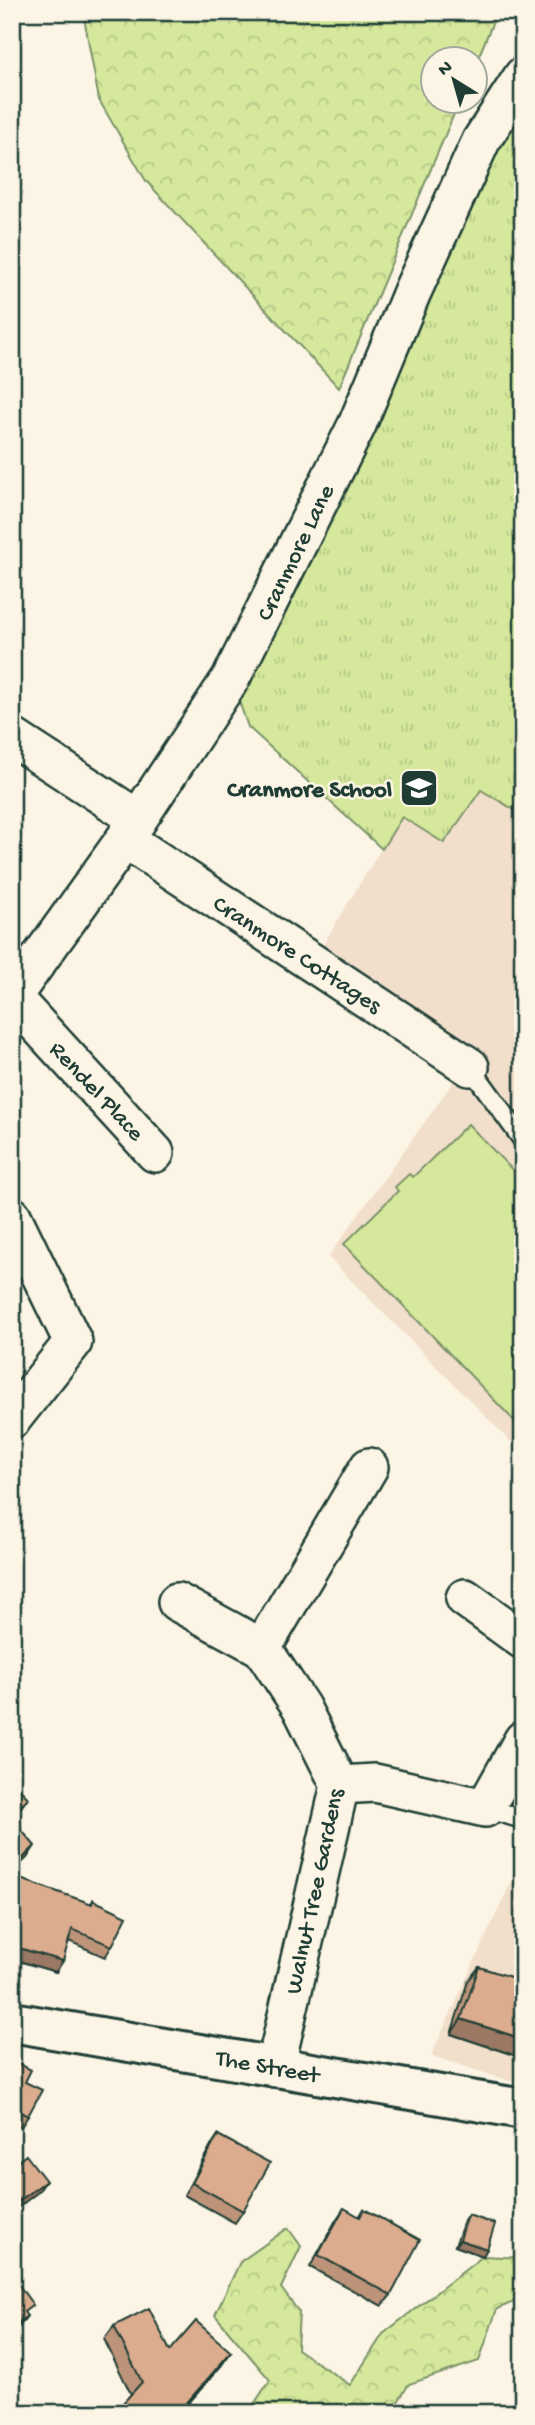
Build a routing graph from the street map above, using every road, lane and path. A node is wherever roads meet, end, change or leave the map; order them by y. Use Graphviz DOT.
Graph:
graph roads {
  1 [pos="523,76"];
  2 [pos="12,737"];
  3 [pos="132,829"];
  4 [pos="12,997"];
  5 [pos="470,1067"];
  6 [pos="523,1140"];
  7 [pos="155,1153"];
  8 [pos="12,1216"];
  9 [pos="12,1419"];
  10 [pos="369,1467"];
  11 [pos="465,1598"];
  12 [pos="177,1602"];
  13 [pos="523,1640"];
  14 [pos="262,1648"];
  15 [pos="523,1740"];
  16 [pos="340,1785"];
  17 [pos="485,1808"];
  18 [pos="523,1819"];
  19 [pos="12,2022"];
  20 [pos="275,2068"];
  21 [pos="523,2109"];
  1 -- 3 [label="street, Cranmore Lane"];
  2 -- 3 [label="street, Cranmore Cottages"];
  3 -- 4 [label="street, Cranmore Lane"];
  3 -- 5 [label="street, Cranmore Cottages"];
  4 -- 7 [label="street, Rendel Place"];
  5 -- 6 [label="lane"];
  8 -- 9 [label="street"];
  10 -- 14 [label="street"];
  11 -- 13 [label="street"];
  12 -- 14 [label="street, Walnut Tree Gardens"];
  14 -- 16 [label="street, Walnut Tree Gardens"];
  15 -- 17 [label="street"];
  16 -- 17 [label="street"];
  16 -- 20 [label="street, Walnut Tree Gardens"];
  17 -- 18 [label="lane"];
  19 -- 20 [label="street, The Street"];
  20 -- 21 [label="street, The Street"];
}
